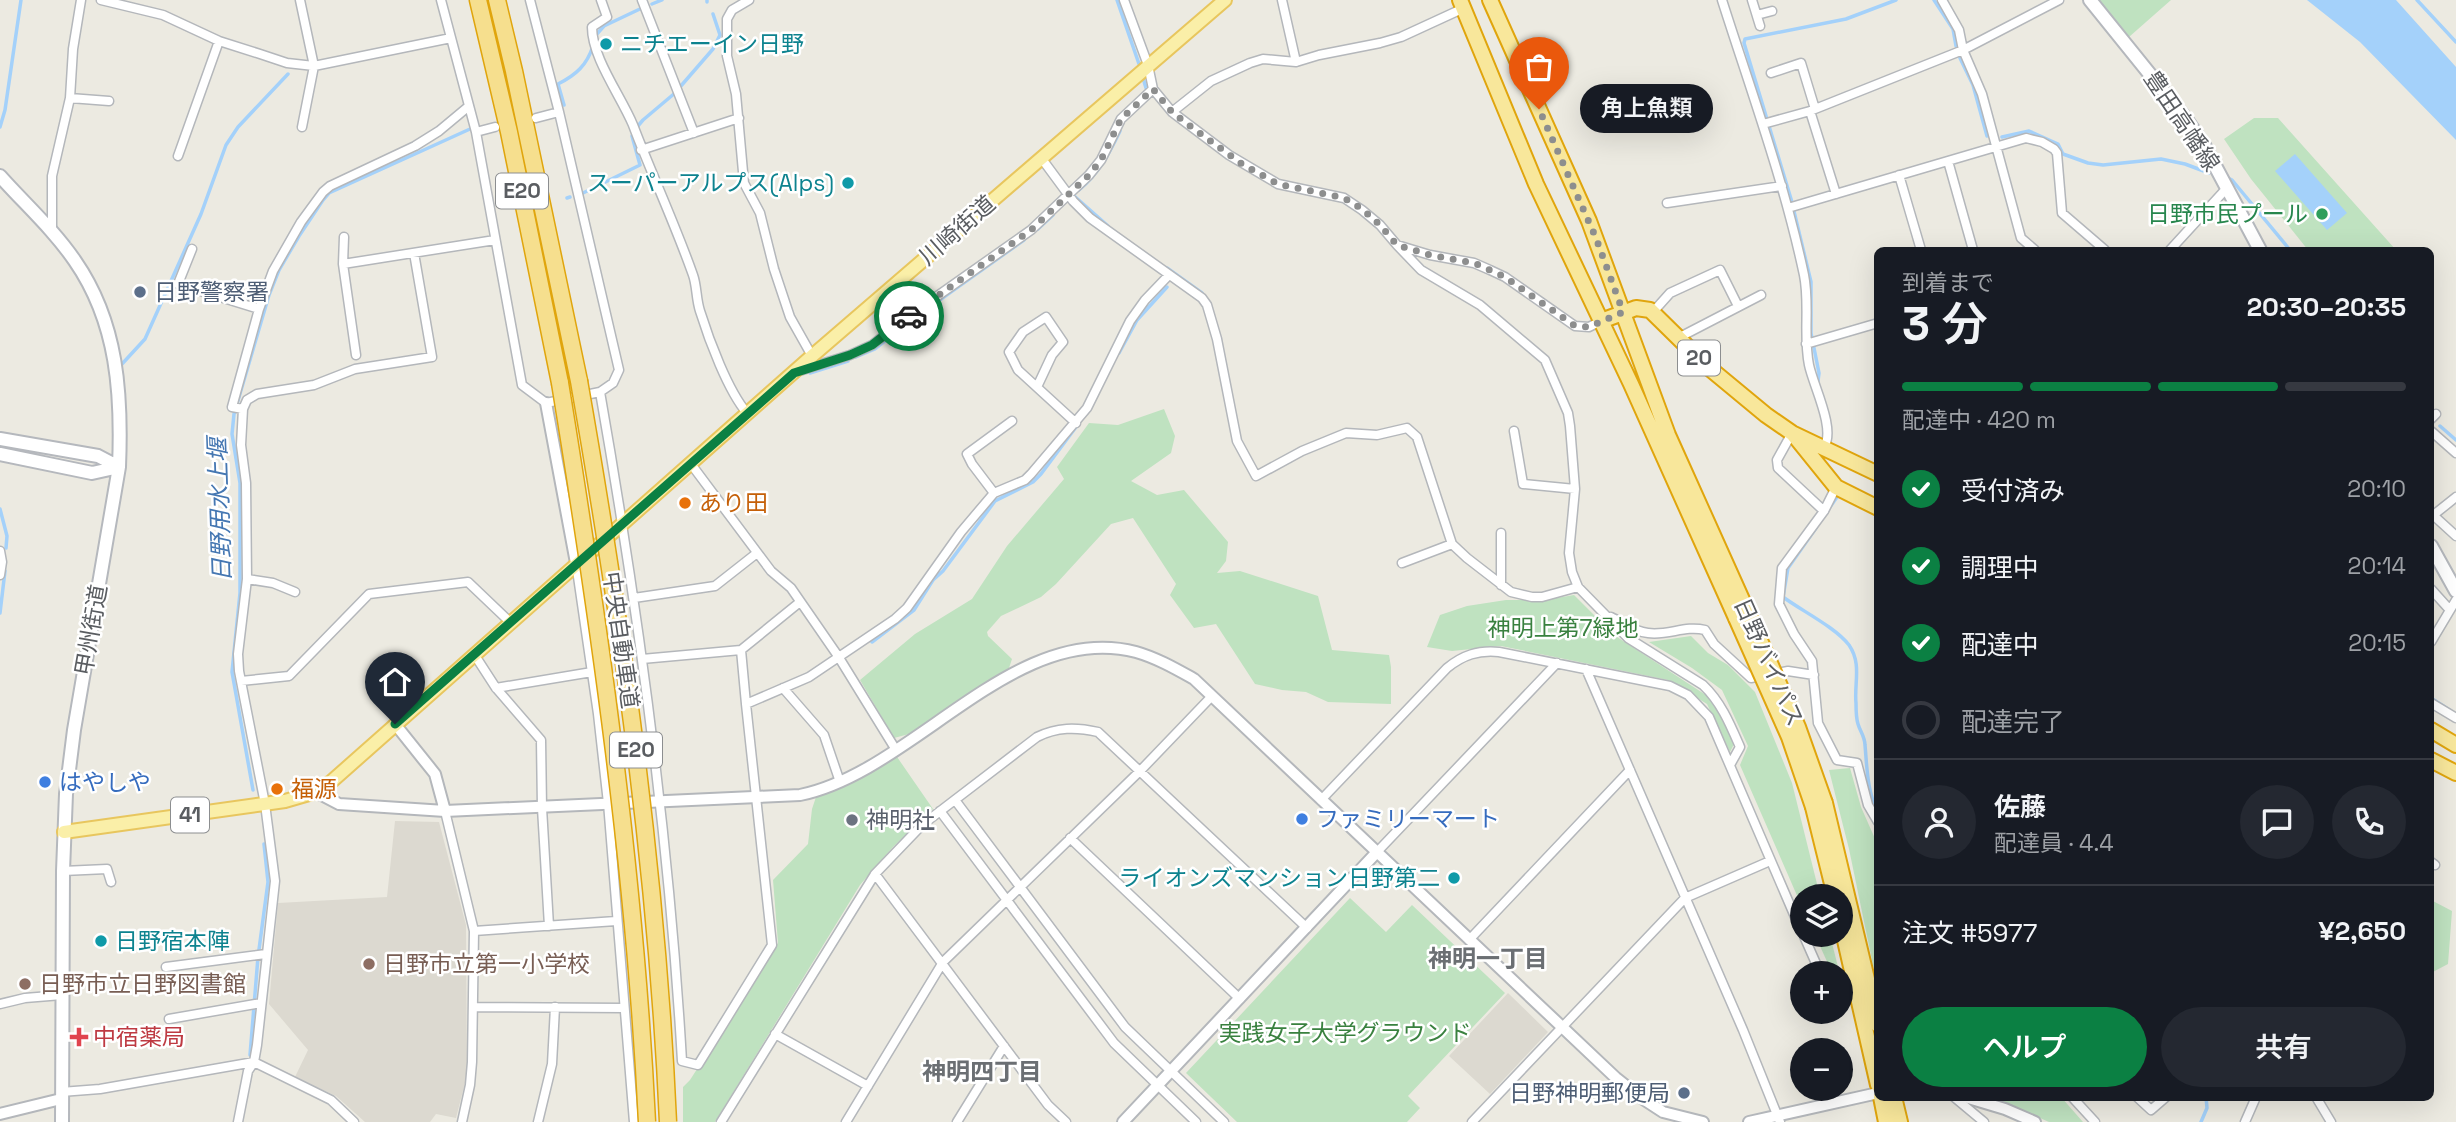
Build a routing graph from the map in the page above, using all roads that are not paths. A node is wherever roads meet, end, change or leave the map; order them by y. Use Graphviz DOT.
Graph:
graph roads {
  1 [pos="81,0"];
  2 [pos="101,0"];
  3 [pos="300,0"];
  4 [pos="441,0"];
  5 [pos="478,0"];
  6 [pos="496,0"];
  7 [pos="530,0"];
  8 [pos="601,0"];
  9 [pos="642,0"];
  10 [pos="749,0"];
  11 [pos="1124,0"];
  12 [pos="1225,0"];
  13 [pos="1282,0"];
  14 [pos="1490,0"];
  15 [pos="1722,0"];
  16 [pos="1752,0"];
  17 [pos="1942,0"];
  18 [pos="2059,0"];
  19 [pos="2090,0"];
  20 [pos="1462,4"];
  21 [pos="1772,11"];
  22 [pos="1757,15"];
  23 [pos="1760,26"];
  24 [pos="451,38"];
  25 [pos="219,41"];
  26 [pos="1963,50"];
  27 [pos="1296,62"];
  28 [pos="1147,65"];
  29 [pos="314,66"];
  30 [pos="1771,73"];
  31 [pos="1153,89"];
  32 [pos="70,98"];
  33 [pos="109,101"];
  34 [pos="469,106"];
  35 [pos="1813,110"];
  36 [pos="559,112"];
  37 [pos="1172,112"];
  38 [pos="536,118"];
  39 [pos="739,118"];
  40 [pos="1763,124"];
  41 [pos="302,127"];
  42 [pos="495,127"];
  43 [pos="476,132"];
  44 [pos="694,133"];
  45 [pos="1996,146"];
  46 [pos="641,150"];
  47 [pos="178,156"];
  48 [pos="1042,159"];
  49 [pos="1948,161"];
  50 [pos="0,176"];
  51 [pos="1899,176"];
  52 [pos="1782,186"];
  53 [pos="2226,189"];
  54 [pos="1068,194"];
  55 [pos="1836,194"];
  56 [pos="1667,203"];
  57 [pos="1788,208"];
  58 [pos="52,232"];
  59 [pos="344,237"];
  60 [pos="495,240"];
  61 [pos="1397,245"];
  62 [pos="1920,247"];
  63 [pos="1972,247"];
  64 [pos="2032,247"];
  65 [pos="2102,247"];
  66 [pos="2173,247"];
  67 [pos="2254,247"];
  68 [pos="192,249"];
  69 [pos="414,253"];
  70 [pos="343,264"];
  71 [pos="1168,276"];
  72 [pos="1761,295"];
  73 [pos="1738,306"];
  74 [pos="259,309"];
  75 [pos="1623,312"];
  76 [pos="1653,312"];
  77 [pos="1601,321"];
  78 [pos="1874,324"];
  79 [pos="1678,338"];
  80 [pos="1805,344"];
  81 [pos="356,355"];
  82 [pos="812,356"];
  83 [pos="794,373"];
  84 [pos="1037,387"];
  85 [pos="600,392"];
  86 [pos="546,403"];
  87 [pos="239,408"];
  88 [pos="747,413"];
  89 [pos="1012,421"];
  90 [pos="1076,423"];
  91 [pos="1514,431"];
  92 [pos="1792,433"];
  93 [pos="2434,434"];
  94 [pos="0,439"];
  95 [pos="1824,447"];
  96 [pos="2456,453"];
  97 [pos="0,454"];
  98 [pos="691,464"];
  99 [pos="119,467"];
  100 [pos="1874,472"];
  101 [pos="1836,487"];
  102 [pos="1575,489"];
  103 [pos="994,493"];
  104 [pos="2456,497"];
  105 [pos="1874,506"];
  106 [pos="1824,511"];
  107 [pos="2434,514"];
  108 [pos="2434,518"];
  109 [pos="623,524"];
  110 [pos="1502,533"];
  111 [pos="2456,536"];
  112 [pos="1452,544"];
  113 [pos="0,551"];
  114 [pos="2434,551"];
  115 [pos="757,553"];
  116 [pos="576,563"];
  117 [pos="1402,563"];
  118 [pos="0,575"];
  119 [pos="247,579"];
  120 [pos="1501,584"];
  121 [pos="1578,587"];
  122 [pos="2456,591"];
  123 [pos="295,592"];
  124 [pos="2434,592"];
  125 [pos="634,598"];
  126 [pos="2456,600"];
  127 [pos="800,602"];
  128 [pos="2449,609"];
  129 [pos="1605,615"];
  130 [pos="1742,615"];
  131 [pos="510,622"];
  132 [pos="2434,636"];
  133 [pos="740,650"];
  134 [pos="474,654"];
  135 [pos="838,656"];
  136 [pos="642,659"];
  137 [pos="1556,663"];
  138 [pos="1586,669"];
  139 [pos="592,672"];
  140 [pos="1814,675"];
  141 [pos="241,681"];
  142 [pos="496,688"];
  143 [pos="783,688"];
  144 [pos="1212,696"];
  145 [pos="746,704"];
  146 [pos="2434,705"];
  147 [pos="2456,718"];
  148 [pos="395,724"];
  149 [pos="2434,732"];
  150 [pos="2456,745"];
  151 [pos="896,750"];
  152 [pos="2434,762"];
  153 [pos="1730,765"];
  154 [pos="1141,770"];
  155 [pos="1630,770"];
  156 [pos="2456,773"];
  157 [pos="840,782"];
  158 [pos="316,792"];
  159 [pos="755,798"];
  160 [pos="661,800"];
  161 [pos="955,800"];
  162 [pos="1321,800"];
  163 [pos="608,803"];
  164 [pos="265,804"];
  165 [pos="1819,805"];
  166 [pos="542,808"];
  167 [pos="445,811"];
  168 [pos="940,811"];
  169 [pos="1874,815"];
  170 [pos="64,832"];
  171 [pos="1070,838"];
  172 [pos="1377,852"];
  173 [pos="1770,861"];
  174 [pos="63,870"];
  175 [pos="875,874"];
  176 [pos="111,882"];
  177 [pos="1833,884"];
  178 [pos="1020,887"];
  179 [pos="1685,898"];
  180 [pos="1006,900"];
  181 [pos="1790,905"];
  182 [pos="616,921"];
  183 [pos="549,926"];
  184 [pos="1307,928"];
  185 [pos="474,931"];
  186 [pos="1469,940"];
  187 [pos="261,955"];
  188 [pos="943,962"];
  189 [pos="166,967"];
  190 [pos="62,995"];
  191 [pos="1240,999"];
  192 [pos="1853,1003"];
  193 [pos="0,1004"];
  194 [pos="256,1004"];
  195 [pos="679,1004"];
  196 [pos="472,1007"];
  197 [pos="555,1007"];
  198 [pos="1874,1010"];
  199 [pos="625,1011"];
  200 [pos="169,1019"];
  201 [pos="1561,1027"];
  202 [pos="775,1034"];
  203 [pos="1003,1046"];
  204 [pos="254,1062"];
  205 [pos="1170,1072"];
  206 [pos="1874,1072"];
  207 [pos="1157,1085"];
  208 [pos="868,1086"];
  209 [pos="61,1096"];
  210 [pos="1874,1096"];
  211 [pos="1881,1101"];
  212 [pos="1896,1101"];
  213 [pos="1959,1101"];
  214 [pos="1978,1101"];
  215 [pos="2076,1101"];
  216 [pos="2141,1101"];
  217 [pos="2161,1101"];
  218 [pos="2254,1101"];
  219 [pos="2318,1101"];
  220 [pos="1663,1112"];
  221 [pos="0,1114"];
  222 [pos="1780,1119"];
  223 [pos="62,1122"];
  224 [pos="238,1122"];
  225 [pos="354,1122"];
  226 [pos="462,1122"];
  227 [pos="538,1122"];
  228 [pos="634,1122"];
  229 [pos="648,1122"];
  230 [pos="668,1122"];
  231 [pos="721,1122"];
  232 [pos="846,1122"];
  233 [pos="957,1122"];
  234 [pos="1066,1122"];
  235 [pos="1123,1122"];
  236 [pos="1196,1122"];
  237 [pos="1224,1122"];
  238 [pos="1472,1122"];
  239 [pos="1654,1122"];
  240 [pos="1700,1122"];
  241 [pos="1749,1122"];
  242 [pos="1886,1122"];
  243 [pos="1900,1122"];
  244 [pos="1984,1122"];
  245 [pos="2035,1122"];
  246 [pos="2095,1122"];
  247 [pos="2245,1122"];
  248 [pos="2331,1122"];
  1 -- 32 [label="street"];
  2 -- 25 [label="street"];
  3 -- 29 [label="street"];
  4 -- 24 [label="street"];
  5 -- 229 [label="highway, 中央自動車道 / E20, bridge"];
  6 -- 230 [label="highway, 中央自動車道 / E20, bridge"];
  7 -- 36 [label="street"];
  8 -- 46 [label="street"];
  9 -- 44 [label="street"];
  10 -- 39 [label="street"];
  11 -- 28 [label="street"];
  12 -- 28 [label="main road, 川崎街道 / 41"];
  13 -- 27 [label="street"];
  14 -- 75 [label="highway, 日野バイパス / 20"];
  15 -- 40 [label="street"];
  16 -- 22 [label="street"];
  17 -- 26 [label="street"];
  18 -- 26 [label="street"];
  19 -- 53 [label="main road, 豊田高幡線"];
  20 -- 27 [label="street"];
  20 -- 77 [label="highway, 日野バイパス / 20"];
  21 -- 22 [label="street"];
  22 -- 23 [label="street"];
  24 -- 29 [label="street"];
  24 -- 34 [label="street"];
  25 -- 29 [label="street"];
  25 -- 47 [label="street"];
  26 -- 35 [label="street"];
  26 -- 45 [label="street"];
  27 -- 37 [label="street"];
  28 -- 31 [label="street"];
  28 -- 48 [label="main road, 川崎街道 / 41"];
  29 -- 41 [label="street"];
  30 -- 35 [label="street"];
  31 -- 37 [label="street"];
  31 -- 54 [label="street"];
  32 -- 33 [label="street"];
  32 -- 58 [label="street"];
  34 -- 43 [label="street"];
  34 -- 74 [label="street"];
  35 -- 40 [label="street"];
  35 -- 55 [label="street"];
  36 -- 38 [label="street"];
  36 -- 85 [label="street"];
  37 -- 61 [label="street"];
  39 -- 44 [label="street"];
  39 -- 82 [label="street"];
  40 -- 52 [label="street"];
  42 -- 43 [label="street"];
  43 -- 60 [label="street"];
  44 -- 46 [label="street"];
  45 -- 49 [label="street"];
  45 -- 64 [label="street"];
  45 -- 65 [label="street"];
  46 -- 88 [label="street"];
  48 -- 54 [label="street"];
  48 -- 82 [label="main road, 川崎街道 / 41"];
  49 -- 51 [label="street"];
  49 -- 63 [label="street"];
  50 -- 58 [label="main road, 甲州街道"];
  51 -- 55 [label="street"];
  51 -- 62 [label="street"];
  52 -- 56 [label="street"];
  52 -- 57 [label="street"];
  53 -- 66 [label="street"];
  53 -- 67 [label="main road, 豊田高幡線"];
  54 -- 71 [label="street"];
  54 -- 83 [label="street"];
  55 -- 57 [label="street"];
  57 -- 80 [label="street"];
  58 -- 99 [label="main road, 甲州街道"];
  59 -- 70 [label="street"];
  60 -- 69 [label="street"];
  60 -- 86 [label="street"];
  61 -- 77 [label="street"];
  61 -- 102 [label="street"];
  68 -- 74 [label="street"];
  69 -- 70 [label="street"];
  69 -- 87 [label="street"];
  70 -- 81 [label="street"];
  71 -- 90 [label="street"];
  71 -- 112 [label="street"];
  72 -- 73 [label="street"];
  73 -- 76 [label="street"];
  73 -- 79 [label="street"];
  74 -- 87 [label="street"];
  75 -- 76 [label="highway"];
  75 -- 77 [label="highway"];
  75 -- 130 [label="highway, 日野バイパス / 20"];
  76 -- 79 [label="highway, 20"];
  77 -- 130 [label="highway, 日野バイパス / 20"];
  78 -- 80 [label="street"];
  79 -- 92 [label="highway, 20"];
  80 -- 95 [label="street"];
  82 -- 83 [label="main road, 川崎街道 / 41"];
  83 -- 88 [label="main road, 川崎街道 / 41"];
  84 -- 84 [label="street"];
  84 -- 90 [label="street"];
  85 -- 86 [label="street"];
  85 -- 109 [label="street"];
  86 -- 116 [label="street"];
  87 -- 119 [label="street"];
  88 -- 98 [label="main road, 川崎街道 / 41"];
  89 -- 103 [label="street"];
  90 -- 103 [label="street"];
  91 -- 102 [label="street"];
  92 -- 95 [label="highway, 20"];
  92 -- 101 [label="highway, 20"];
  92 -- 106 [label="street"];
  93 -- 96 [label="street"];
  94 -- 99 [label="main road"];
  95 -- 100 [label="highway, 20"];
  97 -- 99 [label="main road"];
  98 -- 109 [label="main road, 川崎街道 / 41"];
  98 -- 115 [label="street"];
  99 -- 170 [label="main road, 甲州街道"];
  101 -- 105 [label="highway, 20"];
  101 -- 106 [label="street"];
  102 -- 121 [label="street"];
  103 -- 135 [label="street"];
  104 -- 107 [label="street"];
  106 -- 140 [label="street"];
  108 -- 111 [label="street"];
  109 -- 116 [label="main road, 川崎街道 / 41"];
  109 -- 125 [label="street"];
  110 -- 120 [label="street"];
  112 -- 117 [label="street"];
  112 -- 120 [label="street"];
  113 -- 118 [label="street"];
  114 -- 122 [label="main road"];
  115 -- 125 [label="street"];
  115 -- 127 [label="street"];
  116 -- 131 [label="main road, 川崎街道 / 41"];
  116 -- 139 [label="street"];
  119 -- 123 [label="street"];
  119 -- 141 [label="street"];
  120 -- 121 [label="street"];
  121 -- 129 [label="street"];
  124 -- 128 [label="street"];
  125 -- 136 [label="street"];
  126 -- 128 [label="street"];
  127 -- 133 [label="street"];
  127 -- 135 [label="street"];
  128 -- 132 [label="street"];
  129 -- 140 [label="street"];
  129 -- 153 [label="street"];
  130 -- 165 [label="highway, 日野バイパス / 20, bridge"];
  131 -- 134 [label="main road, 川崎街道 / 41"];
  131 -- 141 [label="street"];
  133 -- 136 [label="street"];
  133 -- 145 [label="street"];
  134 -- 142 [label="street"];
  134 -- 148 [label="main road, 川崎街道 / 41"];
  135 -- 143 [label="street"];
  135 -- 151 [label="street"];
  136 -- 160 [label="street"];
  137 -- 138 [label="street"];
  137 -- 162 [label="street"];
  137 -- 172 [label="street"];
  138 -- 153 [label="street"];
  138 -- 155 [label="street"];
  139 -- 142 [label="street"];
  139 -- 163 [label="street"];
  140 -- 169 [label="street"];
  141 -- 164 [label="street"];
  142 -- 166 [label="street"];
  143 -- 145 [label="street"];
  143 -- 157 [label="street"];
  144 -- 151 [label="street"];
  144 -- 154 [label="street"];
  144 -- 162 [label="street"];
  145 -- 159 [label="street"];
  146 -- 147 [label="street"];
  148 -- 158 [label="main road, 川崎街道 / 41"];
  148 -- 167 [label="street"];
  149 -- 150 [label="highway"];
  151 -- 157 [label="street"];
  152 -- 156 [label="highway"];
  153 -- 173 [label="street"];
  154 -- 161 [label="street"];
  154 -- 171 [label="street"];
  154 -- 184 [label="street"];
  155 -- 179 [label="street"];
  155 -- 186 [label="street"];
  157 -- 159 [label="street"];
  158 -- 164 [label="main road, 川崎街道 / 41"];
  158 -- 167 [label="street"];
  159 -- 160 [label="street"];
  159 -- 195 [label="street"];
  160 -- 163 [label="street"];
  160 -- 195 [label="street"];
  161 -- 168 [label="street"];
  161 -- 178 [label="street"];
  162 -- 172 [label="street"];
  163 -- 166 [label="street"];
  163 -- 182 [label="street"];
  164 -- 170 [label="main road, 川崎街道 / 41"];
  164 -- 187 [label="street"];
  165 -- 177 [label="highway, 日野バイパス / 20"];
  165 -- 198 [label="highway, 日野バイパス / 20"];
  166 -- 167 [label="street"];
  166 -- 183 [label="street"];
  167 -- 185 [label="street"];
  168 -- 175 [label="street"];
  168 -- 180 [label="street"];
  170 -- 174 [label="main road, 甲州街道"];
  171 -- 178 [label="street"];
  171 -- 191 [label="street"];
  172 -- 184 [label="street"];
  172 -- 186 [label="street"];
  173 -- 179 [label="street"];
  173 -- 181 [label="street"];
  174 -- 176 [label="street"];
  174 -- 190 [label="main road, 甲州街道"];
  175 -- 188 [label="street"];
  175 -- 202 [label="street"];
  178 -- 180 [label="street"];
  178 -- 205 [label="street"];
  179 -- 201 [label="street"];
  179 -- 222 [label="street"];
  180 -- 188 [label="street"];
  180 -- 207 [label="street"];
  182 -- 183 [label="street"];
  182 -- 199 [label="street"];
  183 -- 185 [label="street"];
  184 -- 191 [label="street"];
  185 -- 196 [label="street"];
  186 -- 201 [label="street"];
  187 -- 189 [label="street"];
  187 -- 194 [label="street"];
  188 -- 203 [label="street"];
  188 -- 208 [label="street"];
  190 -- 193 [label="street"];
  190 -- 209 [label="main road, 甲州街道"];
  191 -- 205 [label="street"];
  192 -- 206 [label="highway"];
  194 -- 200 [label="street"];
  194 -- 204 [label="street"];
  195 -- 199 [label="street"];
  196 -- 197 [label="street"];
  196 -- 226 [label="street"];
  197 -- 199 [label="street"];
  197 -- 227 [label="street"];
  199 -- 228 [label="street"];
  201 -- 220 [label="street"];
  201 -- 238 [label="street"];
  202 -- 208 [label="street"];
  202 -- 231 [label="street"];
  203 -- 233 [label="street"];
  203 -- 234 [label="street"];
  204 -- 209 [label="street"];
  204 -- 224 [label="street"];
  204 -- 225 [label="street"];
  205 -- 207 [label="street"];
  205 -- 237 [label="street"];
  207 -- 235 [label="street"];
  207 -- 236 [label="street"];
  208 -- 232 [label="street"];
  209 -- 221 [label="street"];
  209 -- 223 [label="main road, 甲州街道"];
  210 -- 222 [label="street"];
  211 -- 242 [label="highway"];
  212 -- 243 [label="highway"];
  213 -- 244 [label="street"];
  214 -- 245 [label="street"];
  215 -- 246 [label="street"];
  216 -- 217 [label="street"];
  218 -- 247 [label="street"];
  219 -- 248 [label="street"];
  220 -- 239 [label="street"];
  220 -- 240 [label="street"];
  222 -- 241 [label="street"];
}
